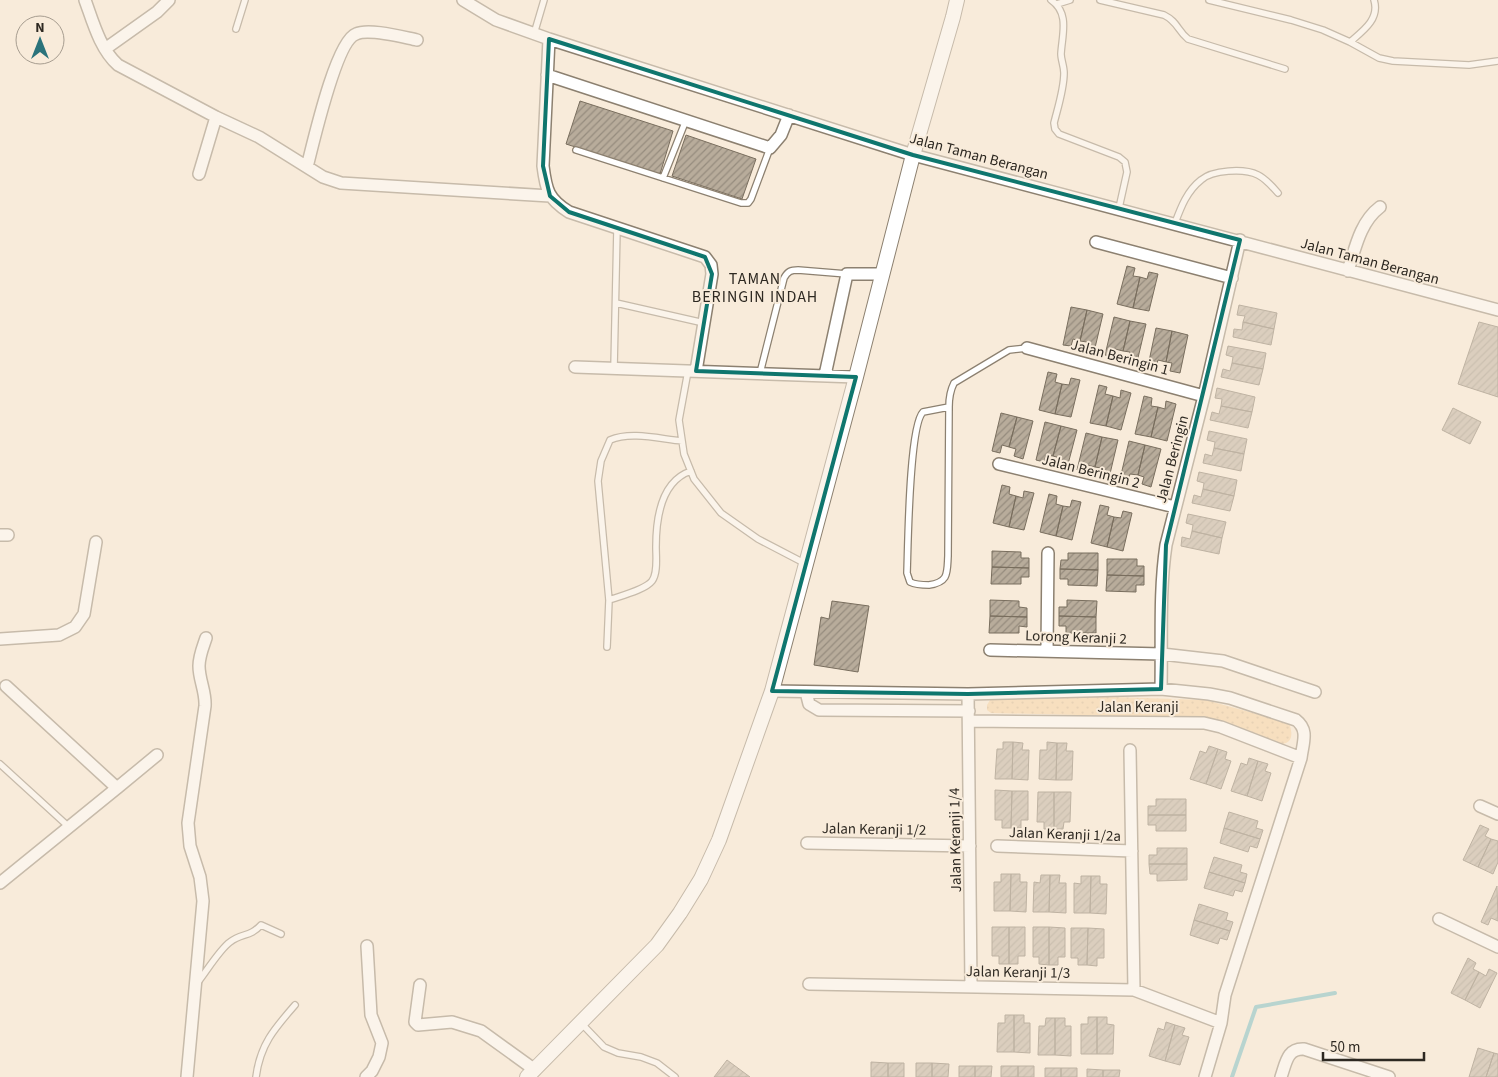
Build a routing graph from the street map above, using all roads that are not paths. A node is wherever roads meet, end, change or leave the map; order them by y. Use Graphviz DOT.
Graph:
graph roads {
  1 [pos="85,0"];
  2 [pos="169,0"];
  3 [pos="244,0"];
  4 [pos="463,0"];
  5 [pos="544,0"];
  6 [pos="957,0"];
  7 [pos="1051,0"];
  8 [pos="1070,0"];
  9 [pos="1100,0"];
  10 [pos="1209,0"];
  11 [pos="1374,0"];
  12 [pos="1057,4"];
  13 [pos="236,29"];
  14 [pos="534,34"];
  15 [pos="549,39"];
  16 [pos="417,40"];
  17 [pos="1350,42"];
  18 [pos="105,49"];
  19 [pos="1498,60"];
  20 [pos="1286,69"];
  21 [pos="547,75"];
  22 [pos="788,115"];
  23 [pos="216,117"];
  24 [pos="686,120"];
  25 [pos="770,148"];
  26 [pos="576,150"];
  27 [pos="913,155"];
  28 [pos="307,167"];
  29 [pos="199,174"];
  30 [pos="663,178"];
  31 [pos="1278,193"];
  32 [pos="550,196"];
  33 [pos="1380,207"];
  34 [pos="1119,208"];
  35 [pos="1175,223"];
  36 [pos="617,229"];
  37 [pos="1240,240"];
  38 [pos="1096,242"];
  39 [pos="1348,271"];
  40 [pos="847,274"];
  41 [pos="882,274"];
  42 [pos="1232,278"];
  43 [pos="616,303"];
  44 [pos="1498,310"];
  45 [pos="704,323"];
  46 [pos="1027,348"];
  47 [pos="575,367"];
  48 [pos="614,368"];
  49 [pos="692,371"];
  50 [pos="760,373"];
  51 [pos="825,376"];
  52 [pos="856,377"];
  53 [pos="1204,396"];
  54 [pos="949,407"];
  55 [pos="682,441"];
  56 [pos="999,464"];
  57 [pos="691,471"];
  58 [pos="1175,507"];
  59 [pos="96,542"];
  60 [pos="1048,553"];
  61 [pos="806,564"];
  62 [pos="609,600"];
  63 [pos="206,638"];
  64 [pos="0,639"];
  65 [pos="607,647"];
  66 [pos="990,650"];
  67 [pos="1047,650"];
  68 [pos="1162,654"];
  69 [pos="6,686"];
  70 [pos="1161,689"];
  71 [pos="772,692"];
  72 [pos="806,692"];
  73 [pos="1315,692"];
  74 [pos="968,694"];
  75 [pos="969,716"];
  76 [pos="1130,750"];
  77 [pos="157,755"];
  78 [pos="1301,758"];
  79 [pos="0,764"];
  80 [pos="117,788"];
  81 [pos="1480,806"];
  82 [pos="1498,814"];
  83 [pos="69,827"];
  84 [pos="806,843"];
  85 [pos="970,846"];
  86 [pos="997,846"];
  87 [pos="1132,851"];
  88 [pos="0,883"];
  89 [pos="1439,919"];
  90 [pos="281,934"];
  91 [pos="367,946"];
  92 [pos="1498,947"];
  93 [pos="809,984"];
  94 [pos="420,985"];
  95 [pos="195,986"];
  96 [pos="971,986"];
  97 [pos="1134,990"];
  98 [pos="295,1005"];
  99 [pos="581,1023"];
  100 [pos="1221,1023"];
  101 [pos="531,1074"];
  102 [pos="187,1077"];
  103 [pos="256,1077"];
  104 [pos="366,1077"];
  105 [pos="675,1077"];
  106 [pos="1204,1077"];
  107 [pos="1281,1077"];
  108 [pos="1389,1077"];
  1 -- 18 [label="street"];
  2 -- 18 [label="street"];
  3 -- 13 [label="lane"];
  4 -- 14 [label="street, Jalan Taman Berangan"];
  5 -- 14 [label="lane"];
  6 -- 27 [label="street"];
  7 -- 12 [label="lane"];
  8 -- 12 [label="lane"];
  9 -- 20 [label="lane"];
  10 -- 17 [label="lane"];
  11 -- 17 [label="lane"];
  12 -- 34 [label="lane"];
  14 -- 15 [label="street, Jalan Taman Berangan"];
  15 -- 21 [label="street"];
  15 -- 22 [label="street, Jalan Taman Berangan"];
  16 -- 28 [label="street"];
  17 -- 19 [label="lane"];
  18 -- 23 [label="street"];
  21 -- 24 [label="street"];
  21 -- 32 [label="street"];
  22 -- 25 [label="street"];
  22 -- 27 [label="street, Jalan Taman Berangan"];
  23 -- 28 [label="street"];
  23 -- 29 [label="street"];
  24 -- 25 [label="street"];
  24 -- 30 [label="lane"];
  25 -- 30 [label="lane"];
  26 -- 30 [label="lane"];
  27 -- 34 [label="street, Jalan Taman Berangan"];
  27 -- 41 [label="street"];
  28 -- 32 [label="street"];
  31 -- 35 [label="lane"];
  32 -- 36 [label="street"];
  33 -- 39 [label="street"];
  34 -- 35 [label="street, Jalan Taman Berangan"];
  35 -- 37 [label="street, Jalan Taman Berangan"];
  36 -- 43 [label="lane"];
  36 -- 45 [label="street"];
  37 -- 39 [label="street, Jalan Taman Berangan"];
  37 -- 42 [label="street, Jalan Beringin"];
  38 -- 42 [label="street"];
  39 -- 44 [label="street, Jalan Taman Berangan"];
  40 -- 41 [label="street"];
  40 -- 50 [label="lane"];
  40 -- 51 [label="street"];
  41 -- 52 [label="street"];
  42 -- 53 [label="street, Jalan Beringin"];
  43 -- 45 [label="lane"];
  43 -- 48 [label="lane"];
  45 -- 49 [label="street"];
  46 -- 53 [label="street, Jalan Beringin 1"];
  46 -- 54 [label="lane"];
  47 -- 48 [label="street"];
  48 -- 49 [label="street"];
  49 -- 50 [label="street"];
  49 -- 55 [label="lane"];
  50 -- 51 [label="street"];
  51 -- 52 [label="street"];
  52 -- 61 [label="street"];
  53 -- 58 [label="street, Jalan Beringin"];
  54 -- 54 [label="lane"];
  55 -- 57 [label="lane"];
  55 -- 62 [label="lane"];
  56 -- 58 [label="street, Jalan Beringin 2"];
  57 -- 61 [label="lane"];
  57 -- 62 [label="lane"];
  58 -- 68 [label="street, Jalan Beringin"];
  59 -- 64 [label="street"];
  60 -- 67 [label="street"];
  61 -- 71 [label="street"];
  62 -- 65 [label="lane"];
  63 -- 95 [label="street"];
  66 -- 67 [label="street, Lorong Keranji 2"];
  67 -- 68 [label="street, Lorong Keranji 2"];
  68 -- 70 [label="street, Jalan Beringin"];
  68 -- 73 [label="street, Lorong Keranji 2"];
  69 -- 80 [label="street"];
  70 -- 74 [label="street"];
  70 -- 78 [label="street"];
  71 -- 72 [label="street"];
  71 -- 99 [label="street"];
  72 -- 74 [label="street"];
  72 -- 75 [label="street, Jalan Keranji"];
  74 -- 75 [label="street, Jalan Keranji 1/4"];
  75 -- 78 [label="street, Jalan Keranji"];
  75 -- 85 [label="street, Jalan Keranji 1/4"];
  76 -- 87 [label="street"];
  77 -- 80 [label="street"];
  78 -- 100 [label="street"];
  79 -- 83 [label="lane"];
  80 -- 83 [label="street"];
  81 -- 82 [label="street"];
  83 -- 88 [label="street"];
  84 -- 85 [label="street, Jalan Keranji 1/2"];
  85 -- 96 [label="street, Jalan Keranji 1/4"];
  86 -- 87 [label="street, Jalan Keranji 1/2a"];
  87 -- 97 [label="street"];
  89 -- 92 [label="street"];
  90 -- 95 [label="lane"];
  91 -- 104 [label="street"];
  93 -- 96 [label="street, Jalan Keranji 1/3"];
  94 -- 101 [label="street"];
  95 -- 102 [label="street"];
  96 -- 97 [label="street, Jalan Keranji 1/3"];
  97 -- 100 [label="street, Jalan Keranji 1/3"];
  98 -- 103 [label="lane"];
  99 -- 101 [label="street"];
  99 -- 105 [label="lane"];
  100 -- 106 [label="street"];
  107 -- 108 [label="street"];
}
